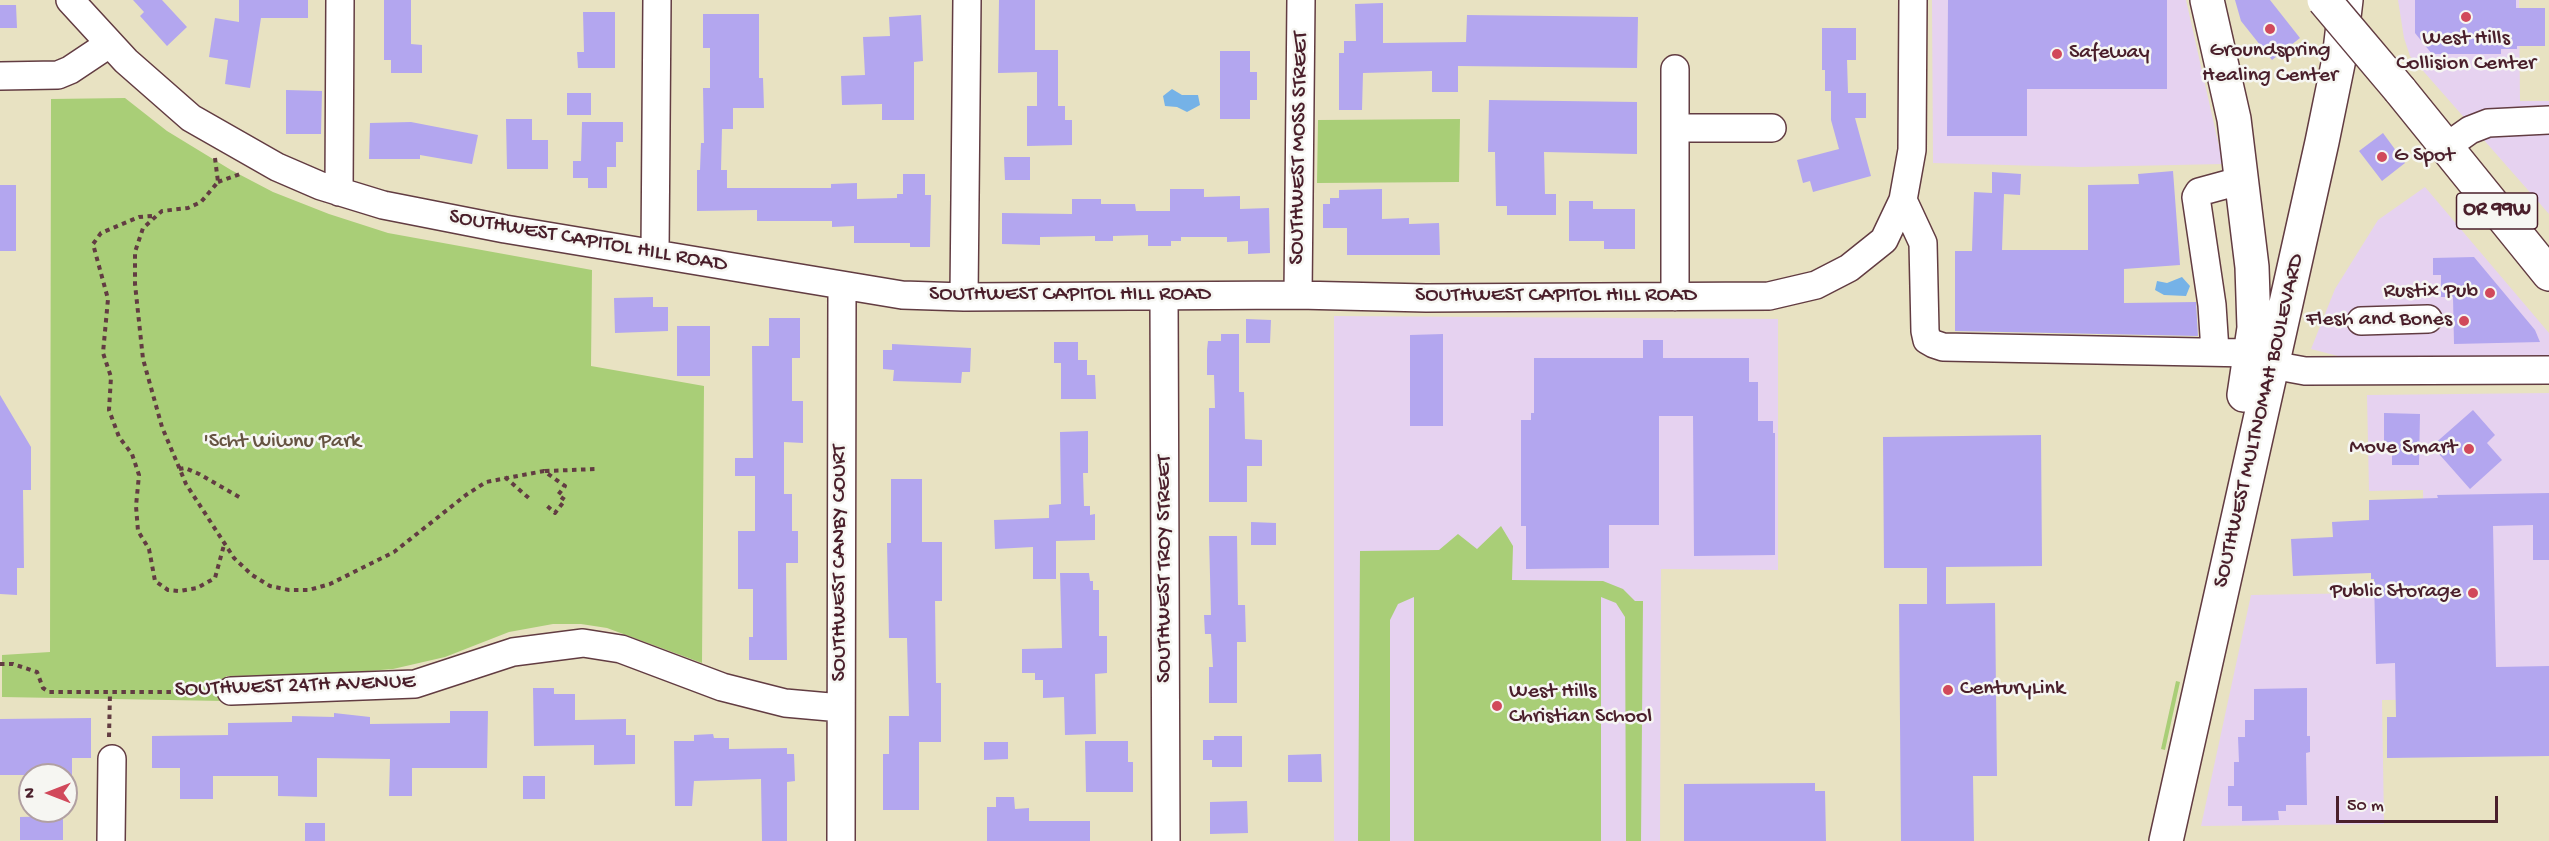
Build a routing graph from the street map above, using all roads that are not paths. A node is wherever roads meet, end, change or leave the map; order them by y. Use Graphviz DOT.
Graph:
graph roads {
  1 [pos="70,0"];
  2 [pos="340,0"];
  3 [pos="657,0"];
  4 [pos="967,0"];
  5 [pos="1301,0"];
  6 [pos="1913,0"];
  7 [pos="2206,0"];
  8 [pos="2324,0"];
  9 [pos="2346,0"];
  10 [pos="109,44"];
  11 [pos="1675,69"];
  12 [pos="0,76"];
  13 [pos="2549,120"];
  14 [pos="1675,128"];
  15 [pos="1772,128"];
  16 [pos="2446,147"];
  17 [pos="2243,180"];
  18 [pos="339,192"];
  19 [pos="1903,201"];
  20 [pos="655,253"];
  21 [pos="2549,274"];
  22 [pos="842,286"];
  23 [pos="1298,295"];
  24 [pos="1164,296"];
  25 [pos="964,297"];
  26 [pos="1675,297"];
  27 [pos="2428,319"];
  28 [pos="2361,321"];
  29 [pos="2215,351"];
  30 [pos="2262,359"];
  31 [pos="2549,370"];
  32 [pos="231,691"];
  33 [pos="841,708"];
  34 [pos="112,759"];
  35 [pos="111,841"];
  36 [pos="841,841"];
  37 [pos="1166,841"];
  38 [pos="2166,841"];
  1 -- 10 [label="street, SOUTHWEST CAPITOL HILL ROAD"];
  2 -- 18 [label="street"];
  3 -- 20 [label="street"];
  4 -- 25 [label="street"];
  5 -- 23 [label="street, SOUTHWEST MOSS STREET"];
  6 -- 19 [label="street, SOUTHWEST CAPITOL HILL ROAD"];
  7 -- 17 [label="main road"];
  8 -- 16 [label="main road, OR 99W, bridge"];
  9 -- 30 [label="main road, SOUTHWEST MULTNOMAH BOULEVARD"];
  10 -- 12 [label="street"];
  10 -- 18 [label="street, SOUTHWEST CAPITOL HILL ROAD"];
  11 -- 14 [label="street"];
  13 -- 16 [label="street"];
  14 -- 15 [label="street"];
  14 -- 26 [label="street"];
  16 -- 21 [label="main road, OR 99W"];
  17 -- 29 [label="street"];
  17 -- 30 [label="main road"];
  18 -- 20 [label="street, SOUTHWEST CAPITOL HILL ROAD"];
  19 -- 26 [label="street, SOUTHWEST CAPITOL HILL ROAD"];
  19 -- 29 [label="street"];
  20 -- 22 [label="street, SOUTHWEST CAPITOL HILL ROAD"];
  22 -- 25 [label="street, SOUTHWEST CAPITOL HILL ROAD"];
  22 -- 33 [label="street, SOUTHWEST CANBY COURT"];
  23 -- 24 [label="street, SOUTHWEST CAPITOL HILL ROAD"];
  23 -- 26 [label="street, SOUTHWEST CAPITOL HILL ROAD"];
  24 -- 25 [label="street, SOUTHWEST CAPITOL HILL ROAD"];
  24 -- 37 [label="street, SOUTHWEST TROY STREET"];
  27 -- 28 [label="street"];
  29 -- 30 [label="street"];
  30 -- 31 [label="street"];
  30 -- 38 [label="main road, SOUTHWEST MULTNOMAH BOULEVARD"];
  32 -- 33 [label="street, SOUTHWEST 24TH AVENUE"];
  33 -- 36 [label="street, SOUTHWEST CANBY COURT"];
  34 -- 35 [label="street"];
}
